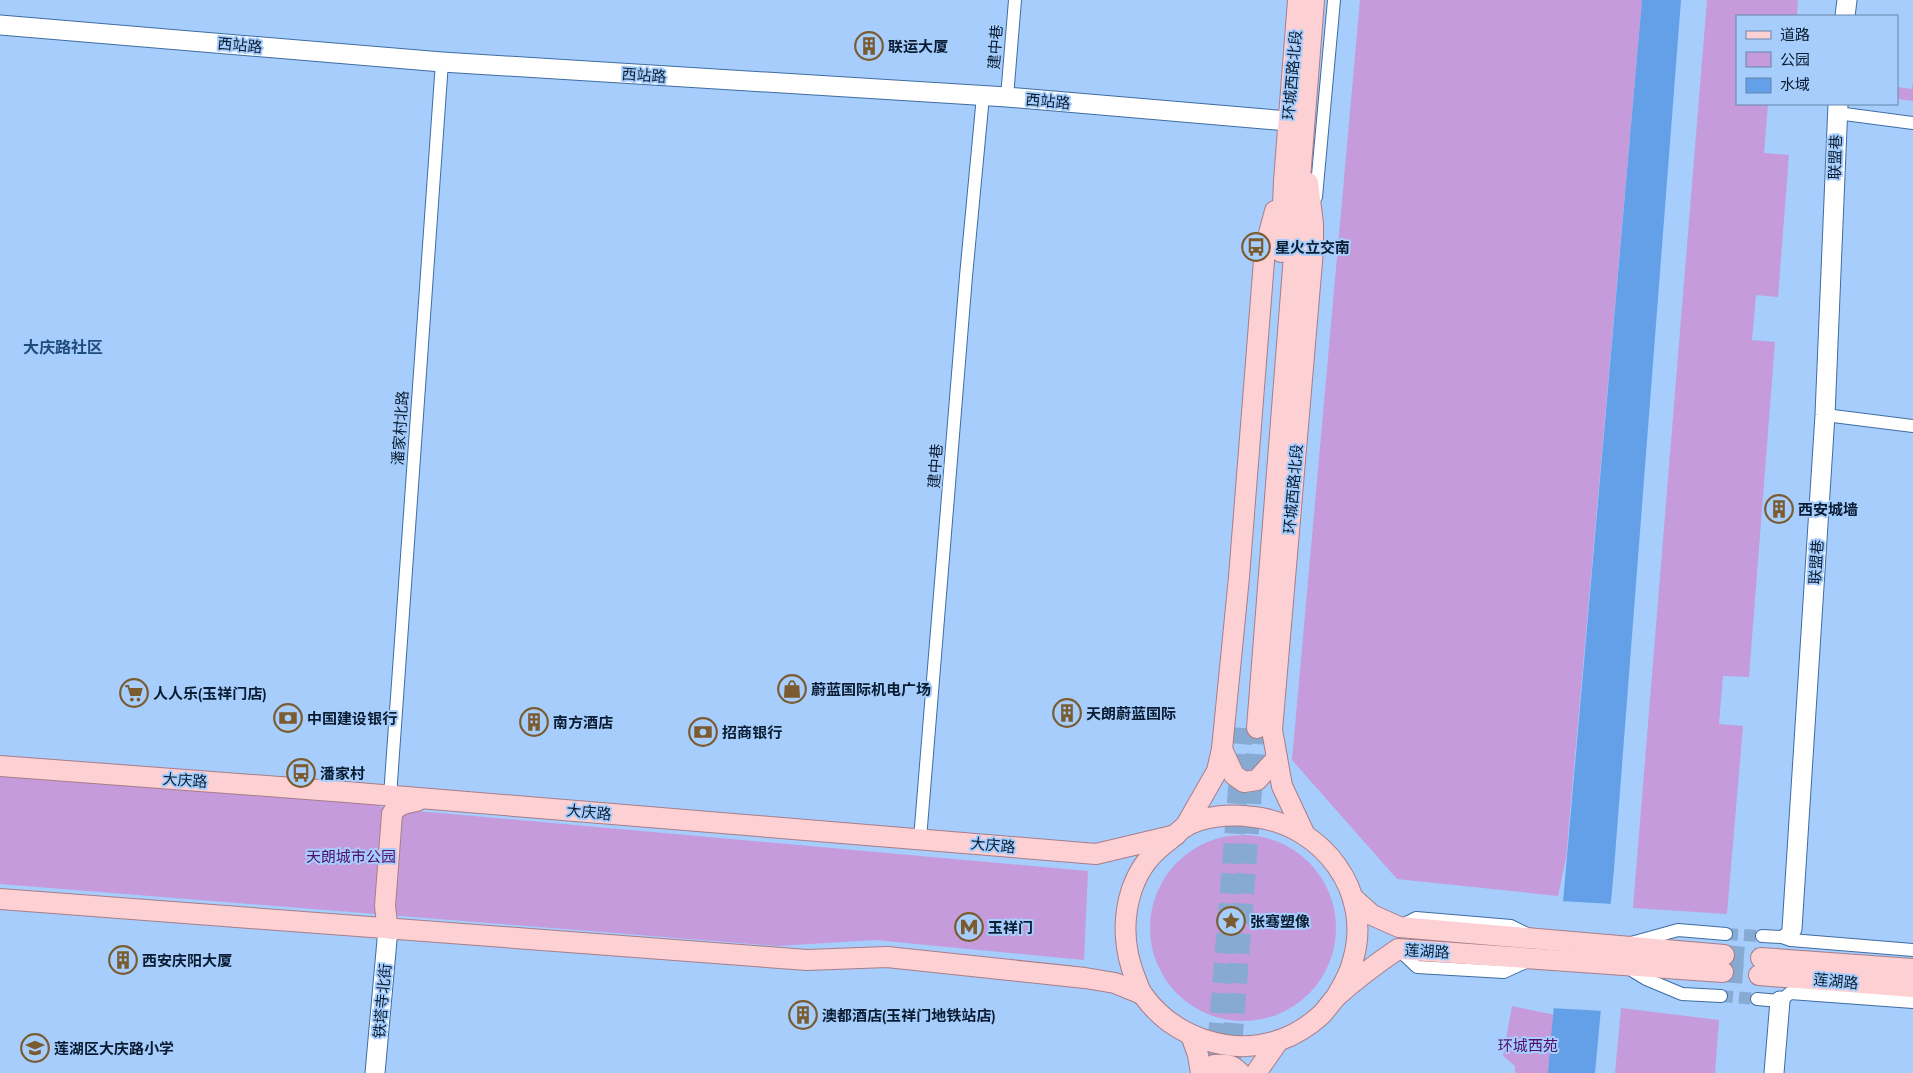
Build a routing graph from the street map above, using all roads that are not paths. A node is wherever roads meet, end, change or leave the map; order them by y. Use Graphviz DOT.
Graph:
graph roads {
  1 [pos="1014,0"];
  2 [pos="1298,0"];
  3 [pos="1314,0"];
  4 [pos="1334,0"];
  5 [pos="1847,0"];
  6 [pos="1845,15"];
  7 [pos="0,24"];
  8 [pos="442,62"];
  9 [pos="983,96"];
  10 [pos="1007,97"];
  11 [pos="1837,108"];
  12 [pos="1288,121"];
  13 [pos="1913,123"];
  14 [pos="1303,139"];
  15 [pos="1284,181"];
  16 [pos="1313,224"];
  17 [pos="1826,415"];
  18 [pos="1913,426"];
  19 [pos="1222,749"];
  20 [pos="1277,758"];
  21 [pos="0,766"];
  22 [pos="367,794"];
  23 [pos="390,796"];
  24 [pos="429,799"];
  25 [pos="1180,831"];
  26 [pos="1304,833"];
  27 [pos="920,839"];
  28 [pos="1353,898"];
  29 [pos="0,899"];
  30 [pos="366,927"];
  31 [pos="1399,927"];
  32 [pos="1420,928"];
  33 [pos="390,929"];
  34 [pos="1787,933"];
  35 [pos="1726,934"];
  36 [pos="1762,936"];
  37 [pos="1536,938"];
  38 [pos="1407,950"];
  39 [pos="1913,950"];
  40 [pos="1622,955"];
  41 [pos="1724,963"];
  42 [pos="1913,969"];
  43 [pos="1913,987"];
  44 [pos="1142,994"];
  45 [pos="1721,996"];
  46 [pos="1336,997"];
  47 [pos="1757,999"];
  48 [pos="1780,1001"];
  49 [pos="1913,1002"];
  50 [pos="1191,1035"];
  51 [pos="1279,1040"];
  52 [pos="375,1073"];
  53 [pos="1201,1073"];
  54 [pos="1208,1073"];
  55 [pos="1240,1073"];
  56 [pos="1256,1073"];
  57 [pos="1774,1073"];
  1 -- 10 [label="street, 建中巷"];
  2 -- 12 [label="main road, 环城西路北段"];
  3 -- 14 [label="main road, 环城西路北段"];
  4 -- 16 [label="street"];
  5 -- 6 [label="street"];
  7 -- 8 [label="street, 西站路"];
  8 -- 9 [label="street, 西站路"];
  8 -- 23 [label="street, 潘家村北路"];
  9 -- 10 [label="street, 西站路"];
  9 -- 27 [label="street, 建中巷"];
  10 -- 12 [label="street, 西站路"];
  11 -- 13 [label="street"];
  11 -- 17 [label="street, 联盟巷"];
  12 -- 15 [label="main road, 环城西路北段"];
  14 -- 15 [label="main road, 环城西路北段"];
  14 -- 16 [label="main road, 环城西路北段"];
  15 -- 19 [label="main road, 环城西路北段"];
  16 -- 20 [label="main road, 环城西路北段"];
  17 -- 18 [label="street"];
  17 -- 34 [label="street, 联盟巷"];
  19 -- 20 [label="main road"];
  19 -- 25 [label="main road, 环城西路北段"];
  20 -- 26 [label="main road, 环城西路北段"];
  21 -- 22 [label="main road, 大庆路"];
  22 -- 23 [label="main road, 大庆路"];
  22 -- 30 [label="main road"];
  23 -- 24 [label="main road, 大庆路"];
  24 -- 27 [label="main road, 大庆路"];
  24 -- 33 [label="main road"];
  25 -- 26 [label="main road"];
  25 -- 27 [label="main road, 大庆路"];
  25 -- 44 [label="main road"];
  26 -- 28 [label="main road"];
  28 -- 31 [label="main road"];
  28 -- 46 [label="main road"];
  29 -- 30 [label="main road"];
  30 -- 33 [label="main road"];
  31 -- 32 [label="main road, 莲湖路"];
  31 -- 37 [label="street"];
  32 -- 37 [label="main road, 莲湖路"];
  32 -- 38 [label="main road"];
  33 -- 44 [label="main road"];
  33 -- 52 [label="street, 铁塔寺北街"];
  34 -- 36 [label="street"];
  34 -- 39 [label="street"];
  35 -- 40 [label="street"];
  37 -- 40 [label="main road, 莲湖路"];
  38 -- 40 [label="main road, 莲湖路"];
  38 -- 46 [label="main road, 莲湖路"];
  40 -- 41 [label="main road"];
  40 -- 45 [label="street"];
  42 -- 43 [label="main road, 莲湖路"];
  44 -- 50 [label="main road"];
  46 -- 51 [label="main road"];
  47 -- 48 [label="street"];
  48 -- 49 [label="street"];
  48 -- 57 [label="street"];
  50 -- 51 [label="main road"];
  50 -- 53 [label="main road"];
  51 -- 56 [label="main road"];
  54 -- 55 [label="main road"];
}
